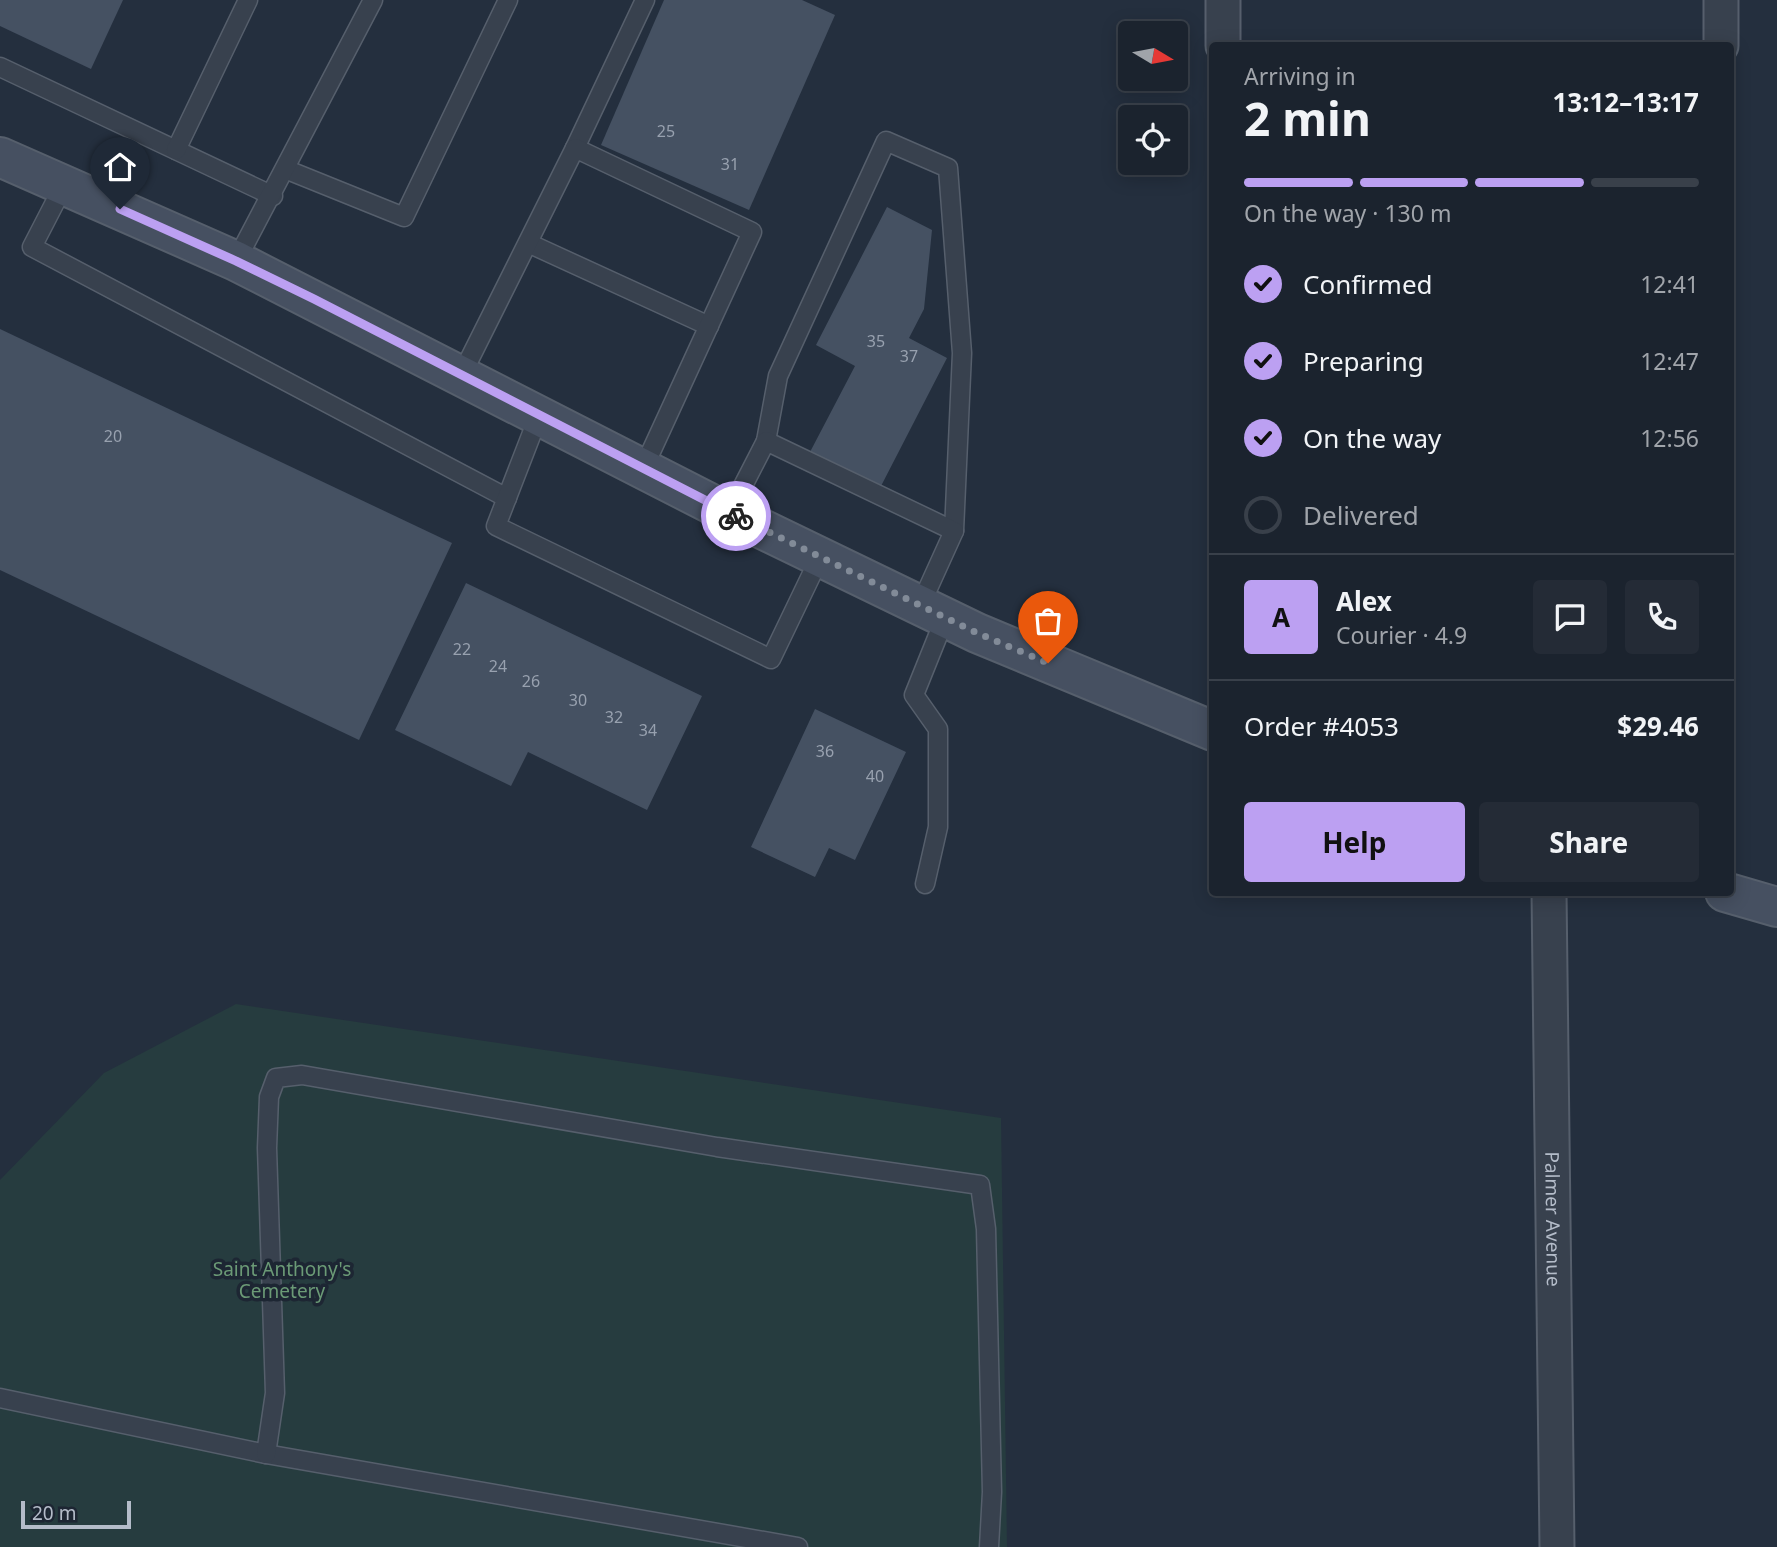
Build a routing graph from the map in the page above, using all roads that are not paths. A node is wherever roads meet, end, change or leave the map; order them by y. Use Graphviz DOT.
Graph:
graph roads {
  1 [pos="248,0"];
  2 [pos="373,0"];
  3 [pos="508,0"];
  4 [pos="645,0"];
  5 [pos="1223,0"];
  6 [pos="1721,0"];
  7 [pos="1223,42"];
  8 [pos="1721,42"];
  9 [pos="0,67"];
  10 [pos="575,148"];
  11 [pos="176,150"];
  12 [pos="0,157"];
  13 [pos="285,169"];
  14 [pos="64,184"];
  15 [pos="272,195"];
  16 [pos="527,243"];
  17 [pos="236,261"];
  18 [pos="709,326"];
  19 [pos="461,376"];
  20 [pos="539,415"];
  21 [pos="766,441"];
  22 [pos="643,469"];
  23 [pos="507,498"];
  24 [pos="729,513"];
  25 [pos="954,531"];
  26 [pos="820,557"];
  27 [pos="932,612"];
  28 [pos="1209,729"];
  29 [pos="925,884"];
  30 [pos="1734,895"];
  31 [pos="1549,896"];
  32 [pos="1777,907"];
  33 [pos="0,1398"];
  34 [pos="266,1454"];
  35 [pos="798,1547"];
  36 [pos="989,1547"];
  37 [pos="1557,1547"];
  1 -- 11 [label="lane"];
  2 -- 13 [label="lane"];
  3 -- 13 [label="lane"];
  4 -- 10 [label="lane"];
  5 -- 7 [label="street"];
  6 -- 8 [label="street"];
  9 -- 11 [label="lane"];
  10 -- 16 [label="lane"];
  10 -- 18 [label="lane"];
  11 -- 15 [label="lane"];
  12 -- 14 [label="street"];
  13 -- 15 [label="lane"];
  14 -- 17 [label="street"];
  14 -- 23 [label="lane"];
  15 -- 17 [label="lane"];
  16 -- 18 [label="lane"];
  16 -- 19 [label="lane"];
  17 -- 19 [label="street"];
  18 -- 22 [label="lane"];
  19 -- 20 [label="street"];
  20 -- 22 [label="street"];
  20 -- 23 [label="lane"];
  21 -- 24 [label="lane"];
  21 -- 25 [label="lane"];
  21 -- 25 [label="lane"];
  22 -- 24 [label="street"];
  23 -- 26 [label="lane"];
  24 -- 26 [label="street"];
  25 -- 27 [label="lane"];
  26 -- 27 [label="street"];
  27 -- 28 [label="street"];
  27 -- 29 [label="lane"];
  30 -- 32 [label="street"];
  31 -- 37 [label="street, Palmer Avenue"];
  33 -- 34 [label="lane"];
  34 -- 35 [label="lane"];
  34 -- 36 [label="lane"];
}
